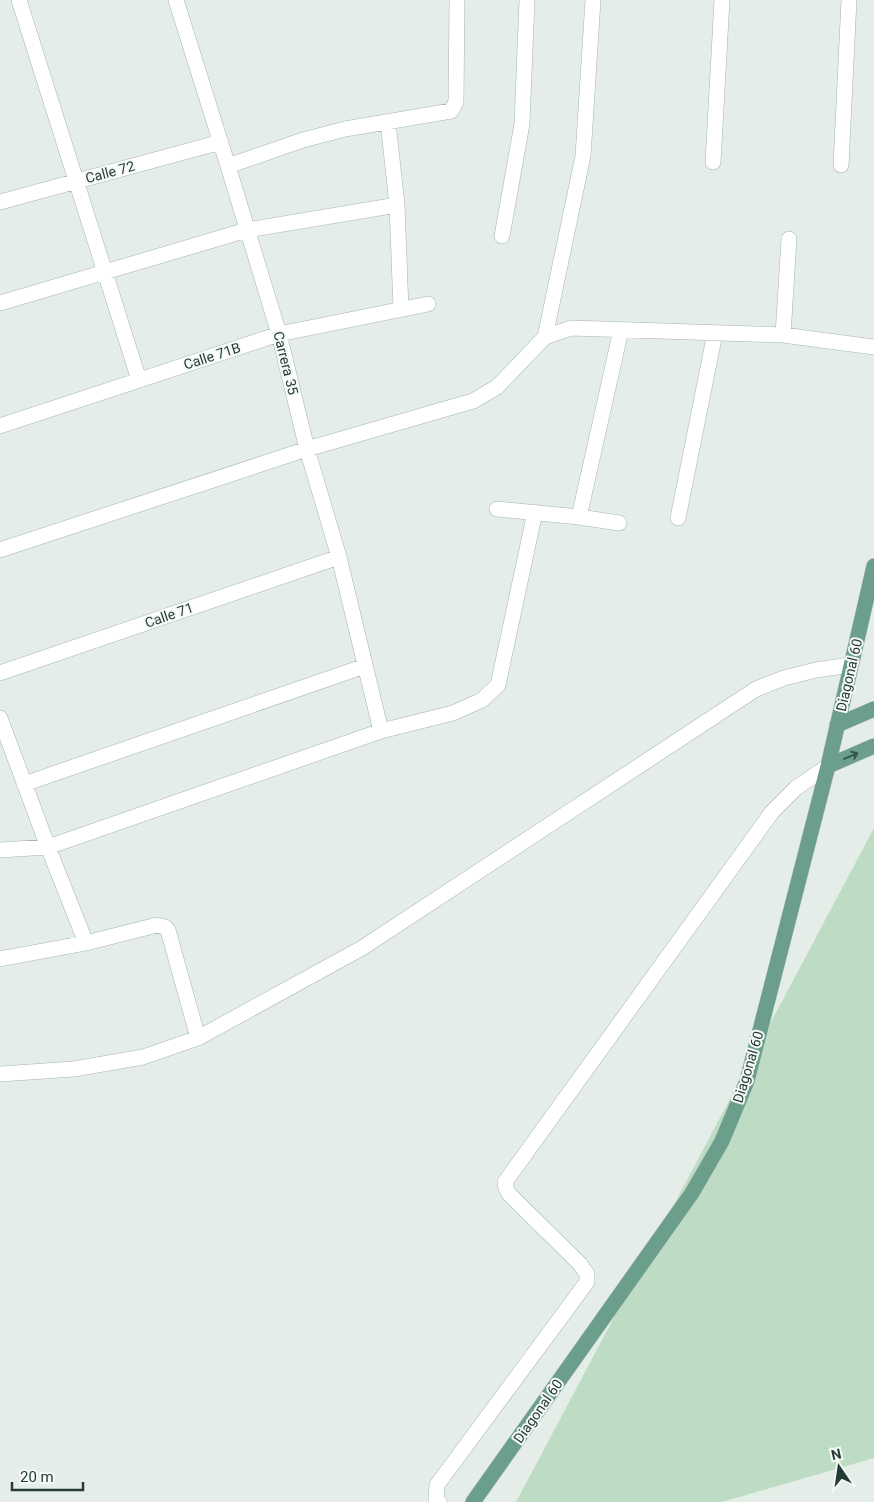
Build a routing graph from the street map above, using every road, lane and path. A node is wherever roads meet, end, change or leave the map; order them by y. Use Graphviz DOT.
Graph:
graph roads {
  1 [pos="19,0"];
  2 [pos="176,0"];
  3 [pos="457,0"];
  4 [pos="527,0"];
  5 [pos="593,0"];
  6 [pos="722,0"];
  7 [pos="849,0"];
  8 [pos="388,122"];
  9 [pos="221,142"];
  10 [pos="713,162"];
  11 [pos="841,164"];
  12 [pos="228,166"];
  13 [pos="76,181"];
  14 [pos="0,202"];
  15 [pos="396,205"];
  16 [pos="247,230"];
  17 [pos="502,236"];
  18 [pos="788,239"];
  19 [pos="105,272"];
  20 [pos="0,303"];
  21 [pos="428,304"];
  22 [pos="401,309"];
  23 [pos="621,330"];
  24 [pos="714,333"];
  25 [pos="278,334"];
  26 [pos="783,335"];
  27 [pos="545,337"];
  28 [pos="874,347"];
  29 [pos="139,380"];
  30 [pos="0,426"];
  31 [pos="307,449"];
  32 [pos="497,509"];
  33 [pos="535,512"];
  34 [pos="578,517"];
  35 [pos="678,518"];
  36 [pos="619,523"];
  37 [pos="0,550"];
  38 [pos="339,557"];
  39 [pos="874,566"];
  40 [pos="365,666"];
  41 [pos="850,666"];
  42 [pos="0,673"];
  43 [pos="874,709"];
  44 [pos="0,718"];
  45 [pos="837,725"];
  46 [pos="381,731"];
  47 [pos="874,746"];
  48 [pos="828,766"];
  49 [pos="24,784"];
  50 [pos="48,847"];
  51 [pos="0,850"];
  52 [pos="86,943"];
  53 [pos="0,959"];
  54 [pos="198,1038"];
  55 [pos="0,1074"];
  56 [pos="439,1502"];
  57 [pos="473,1502"];
  1 -- 13 [label="street"];
  2 -- 9 [label="street, Carrera 35"];
  3 -- 8 [label="street"];
  4 -- 17 [label="street"];
  5 -- 27 [label="street"];
  6 -- 10 [label="street"];
  7 -- 11 [label="street"];
  8 -- 12 [label="street"];
  8 -- 15 [label="street"];
  9 -- 12 [label="street, Carrera 35"];
  9 -- 13 [label="street, Calle 72"];
  12 -- 16 [label="street, Carrera 35"];
  13 -- 14 [label="street, Calle 72"];
  13 -- 19 [label="street"];
  15 -- 16 [label="street"];
  15 -- 22 [label="street"];
  16 -- 19 [label="street"];
  16 -- 25 [label="street, Carrera 35"];
  18 -- 26 [label="street"];
  19 -- 20 [label="street"];
  19 -- 29 [label="street"];
  21 -- 22 [label="street, Calle 71B"];
  22 -- 25 [label="street, Calle 71B"];
  23 -- 24 [label="street"];
  23 -- 27 [label="street"];
  23 -- 34 [label="street"];
  24 -- 26 [label="street"];
  24 -- 35 [label="street"];
  25 -- 29 [label="street, Calle 71B"];
  25 -- 31 [label="street, Carrera 35"];
  26 -- 28 [label="street"];
  27 -- 31 [label="street"];
  29 -- 30 [label="street, Calle 71B"];
  31 -- 37 [label="street"];
  31 -- 38 [label="street, Carrera 35"];
  32 -- 33 [label="street"];
  33 -- 34 [label="street"];
  33 -- 46 [label="street"];
  34 -- 36 [label="street"];
  38 -- 40 [label="street, Carrera 35"];
  38 -- 42 [label="street, Calle 71"];
  39 -- 41 [label="main road, Diagonal 60"];
  40 -- 46 [label="street, Carrera 35"];
  40 -- 49 [label="street"];
  41 -- 45 [label="main road, Diagonal 60"];
  41 -- 54 [label="street"];
  43 -- 45 [label="main road"];
  44 -- 49 [label="street"];
  45 -- 48 [label="main road, Diagonal 60"];
  46 -- 50 [label="street"];
  48 -- 47 [label="main road, one-way"];
  48 -- 56 [label="street"];
  48 -- 57 [label="main road, Diagonal 60"];
  49 -- 50 [label="street"];
  50 -- 51 [label="street"];
  50 -- 52 [label="street"];
  52 -- 53 [label="street"];
  52 -- 54 [label="street"];
  54 -- 55 [label="street"];
}
